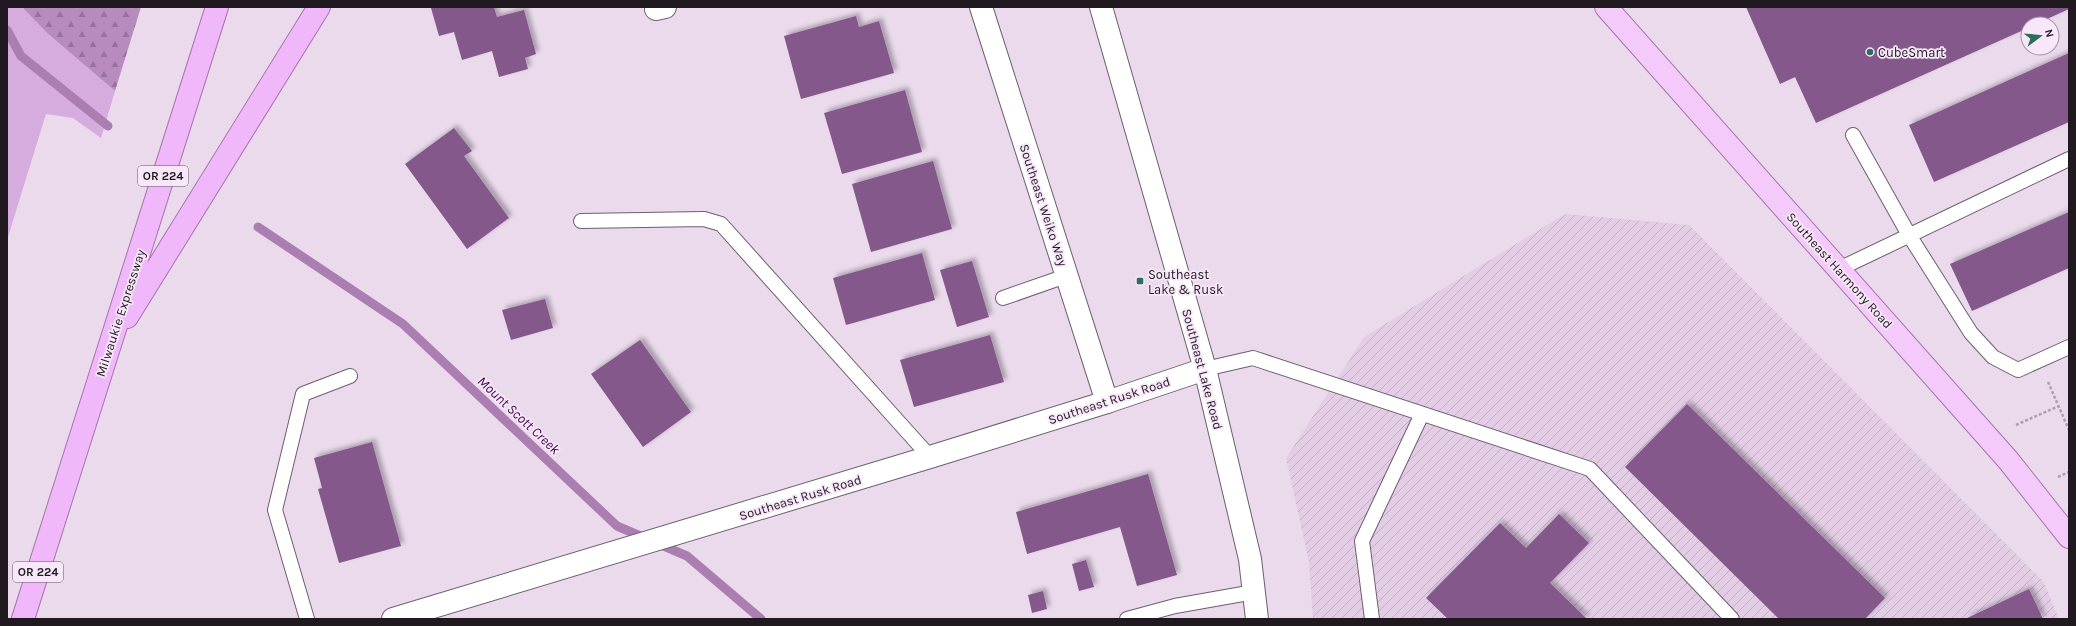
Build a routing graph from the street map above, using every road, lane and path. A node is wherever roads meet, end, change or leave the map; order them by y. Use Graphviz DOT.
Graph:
graph roads {
  1 [pos="217,7"];
  2 [pos="319,7"];
  3 [pos="981,7"];
  4 [pos="1100,7"];
  5 [pos="1606,7"];
  6 [pos="1853,135"];
  7 [pos="2069,159"];
  8 [pos="581,221"];
  9 [pos="1909,235"];
  10 [pos="1839,269"];
  11 [pos="1066,276"];
  12 [pos="1003,298"];
  13 [pos="109,345"];
  14 [pos="2069,347"];
  15 [pos="2038,361"];
  16 [pos="1205,369"];
  17 [pos="350,376"];
  18 [pos="1107,402"];
  19 [pos="2059,406"];
  20 [pos="1422,414"];
  21 [pos="2016,425"];
  22 [pos="2069,430"];
  23 [pos="930,457"];
  24 [pos="2069,472"];
  25 [pos="2058,477"];
  26 [pos="2069,537"];
  27 [pos="1254,592"];
  28 [pos="23,619"];
  29 [pos="307,619"];
  30 [pos="393,619"];
  31 [pos="1127,619"];
  32 [pos="1257,619"];
  33 [pos="1372,619"];
  34 [pos="1732,619"];
  1 -- 13 [label="highway, Milwaukie Expressway / OR 224"];
  2 -- 13 [label="highway"];
  3 -- 11 [label="street, Southeast Weiko Way"];
  4 -- 16 [label="street, Southeast Lake Road"];
  5 -- 10 [label="main road, Southeast Harmony Road"];
  6 -- 9 [label="lane"];
  7 -- 9 [label="lane"];
  8 -- 23 [label="lane"];
  9 -- 10 [label="lane"];
  9 -- 15 [label="lane"];
  10 -- 26 [label="main road, Southeast Harmony Road"];
  11 -- 12 [label="lane"];
  11 -- 18 [label="street, Southeast Weiko Way"];
  13 -- 28 [label="highway, Milwaukie Expressway / OR 224"];
  14 -- 15 [label="lane"];
  15 -- 19 [label="path"];
  16 -- 18 [label="street, Southeast Rusk Road"];
  16 -- 20 [label="lane"];
  16 -- 27 [label="street, Southeast Lake Road"];
  17 -- 29 [label="lane"];
  18 -- 23 [label="street, Southeast Rusk Road"];
  19 -- 21 [label="path"];
  19 -- 22 [label="path"];
  20 -- 33 [label="lane"];
  20 -- 34 [label="lane"];
  23 -- 30 [label="street, Southeast Rusk Road"];
  24 -- 25 [label="path"];
  27 -- 31 [label="lane"];
  27 -- 32 [label="street, Southeast Lake Road"];
}
